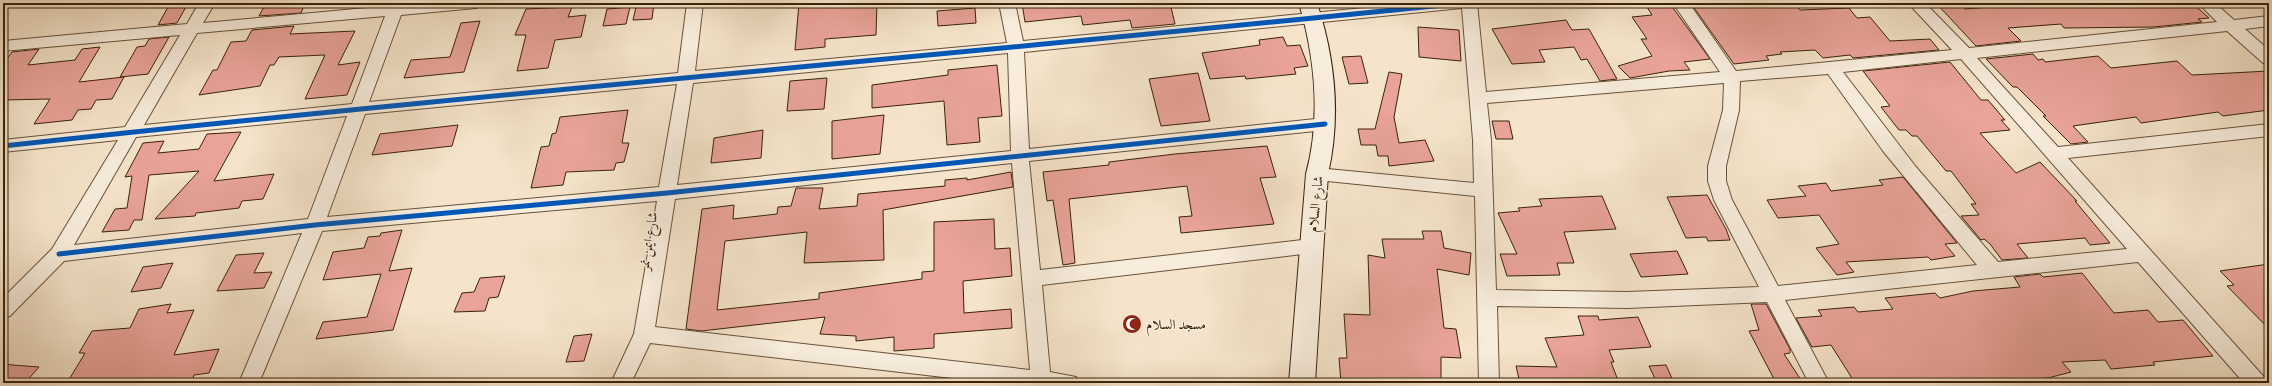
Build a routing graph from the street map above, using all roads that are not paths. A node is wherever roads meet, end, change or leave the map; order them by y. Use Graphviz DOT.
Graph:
graph roads {
  1 [pos="207,3"];
  2 [pos="476,3"];
  3 [pos="695,3"];
  4 [pos="1007,3"];
  5 [pos="1463,3"];
  6 [pos="1469,3"];
  7 [pos="1681,3"];
  8 [pos="1916,3"];
  9 [pos="2206,3"];
  10 [pos="397,7"];
  11 [pos="1311,11"];
  12 [pos="2269,20"];
  13 [pos="2232,25"];
  14 [pos="191,30"];
  15 [pos="3,46"];
  16 [pos="1016,48"];
  17 [pos="1964,53"];
  18 [pos="2269,59"];
  19 [pos="1832,68"];
  20 [pos="686,77"];
  21 [pos="1732,77"];
  22 [pos="1478,98"];
  23 [pos="357,110"];
  24 [pos="1325,124"];
  25 [pos="2269,130"];
  26 [pos="133,132"];
  27 [pos="3,146"];
  28 [pos="1020,154"];
  29 [pos="2052,154"];
  30 [pos="1317,174"];
  31 [pos="1484,190"];
  32 [pos="667,193"];
  33 [pos="315,225"];
  34 [pos="1311,246"];
  35 [pos="59,254"];
  36 [pos="2143,254"];
  37 [pos="1993,270"];
  38 [pos="1031,279"];
  39 [pos="1772,294"];
  40 [pos="1485,298"];
  41 [pos="3,310"];
  42 [pos="644,334"];
  43 [pos="1042,381"];
  44 [pos="249,383"];
  45 [pos="621,383"];
  46 [pos="1069,383"];
  47 [pos="1302,383"];
  48 [pos="1489,383"];
  49 [pos="1819,383"];
  50 [pos="2257,383"];
  1 -- 14 [label="street"];
  2 -- 10 [label="street"];
  3 -- 20 [label="street, شارع ايمن نمر"];
  4 -- 16 [label="street"];
  5 -- 11 [label="street"];
  6 -- 22 [label="street"];
  7 -- 21 [label="street"];
  8 -- 17 [label="street"];
  9 -- 13 [label="street"];
  10 -- 14 [label="street"];
  10 -- 23 [label="street"];
  11 -- 16 [label="street"];
  11 -- 24 [label="street, شارع السلام"];
  12 -- 13 [label="street"];
  13 -- 17 [label="street"];
  13 -- 18 [label="street"];
  14 -- 15 [label="street"];
  14 -- 26 [label="street"];
  16 -- 20 [label="street"];
  16 -- 28 [label="street"];
  17 -- 19 [label="street"];
  17 -- 29 [label="street"];
  19 -- 21 [label="street"];
  19 -- 37 [label="street"];
  20 -- 23 [label="street"];
  20 -- 32 [label="street, شارع ايمن نمر"];
  21 -- 22 [label="street"];
  21 -- 39 [label="street"];
  22 -- 31 [label="street"];
  23 -- 26 [label="street"];
  23 -- 33 [label="street"];
  24 -- 28 [label="street"];
  24 -- 30 [label="street, شارع السلام"];
  25 -- 29 [label="street"];
  26 -- 27 [label="street"];
  26 -- 35 [label="street"];
  28 -- 32 [label="street"];
  28 -- 38 [label="street"];
  29 -- 36 [label="street"];
  30 -- 31 [label="street"];
  30 -- 34 [label="street, شارع السلام"];
  31 -- 40 [label="street"];
  32 -- 33 [label="street"];
  32 -- 42 [label="street, شارع ايمن نمر"];
  33 -- 35 [label="street"];
  33 -- 44 [label="street"];
  34 -- 38 [label="street"];
  34 -- 47 [label="street, شارع السلام"];
  35 -- 41 [label="street"];
  36 -- 37 [label="street"];
  36 -- 50 [label="street"];
  37 -- 39 [label="street"];
  38 -- 43 [label="street"];
  39 -- 40 [label="street"];
  39 -- 49 [label="street"];
  40 -- 48 [label="street"];
  42 -- 43 [label="street"];
  42 -- 45 [label="street, شارع ايمن نمر"];
  43 -- 46 [label="street"];
}
